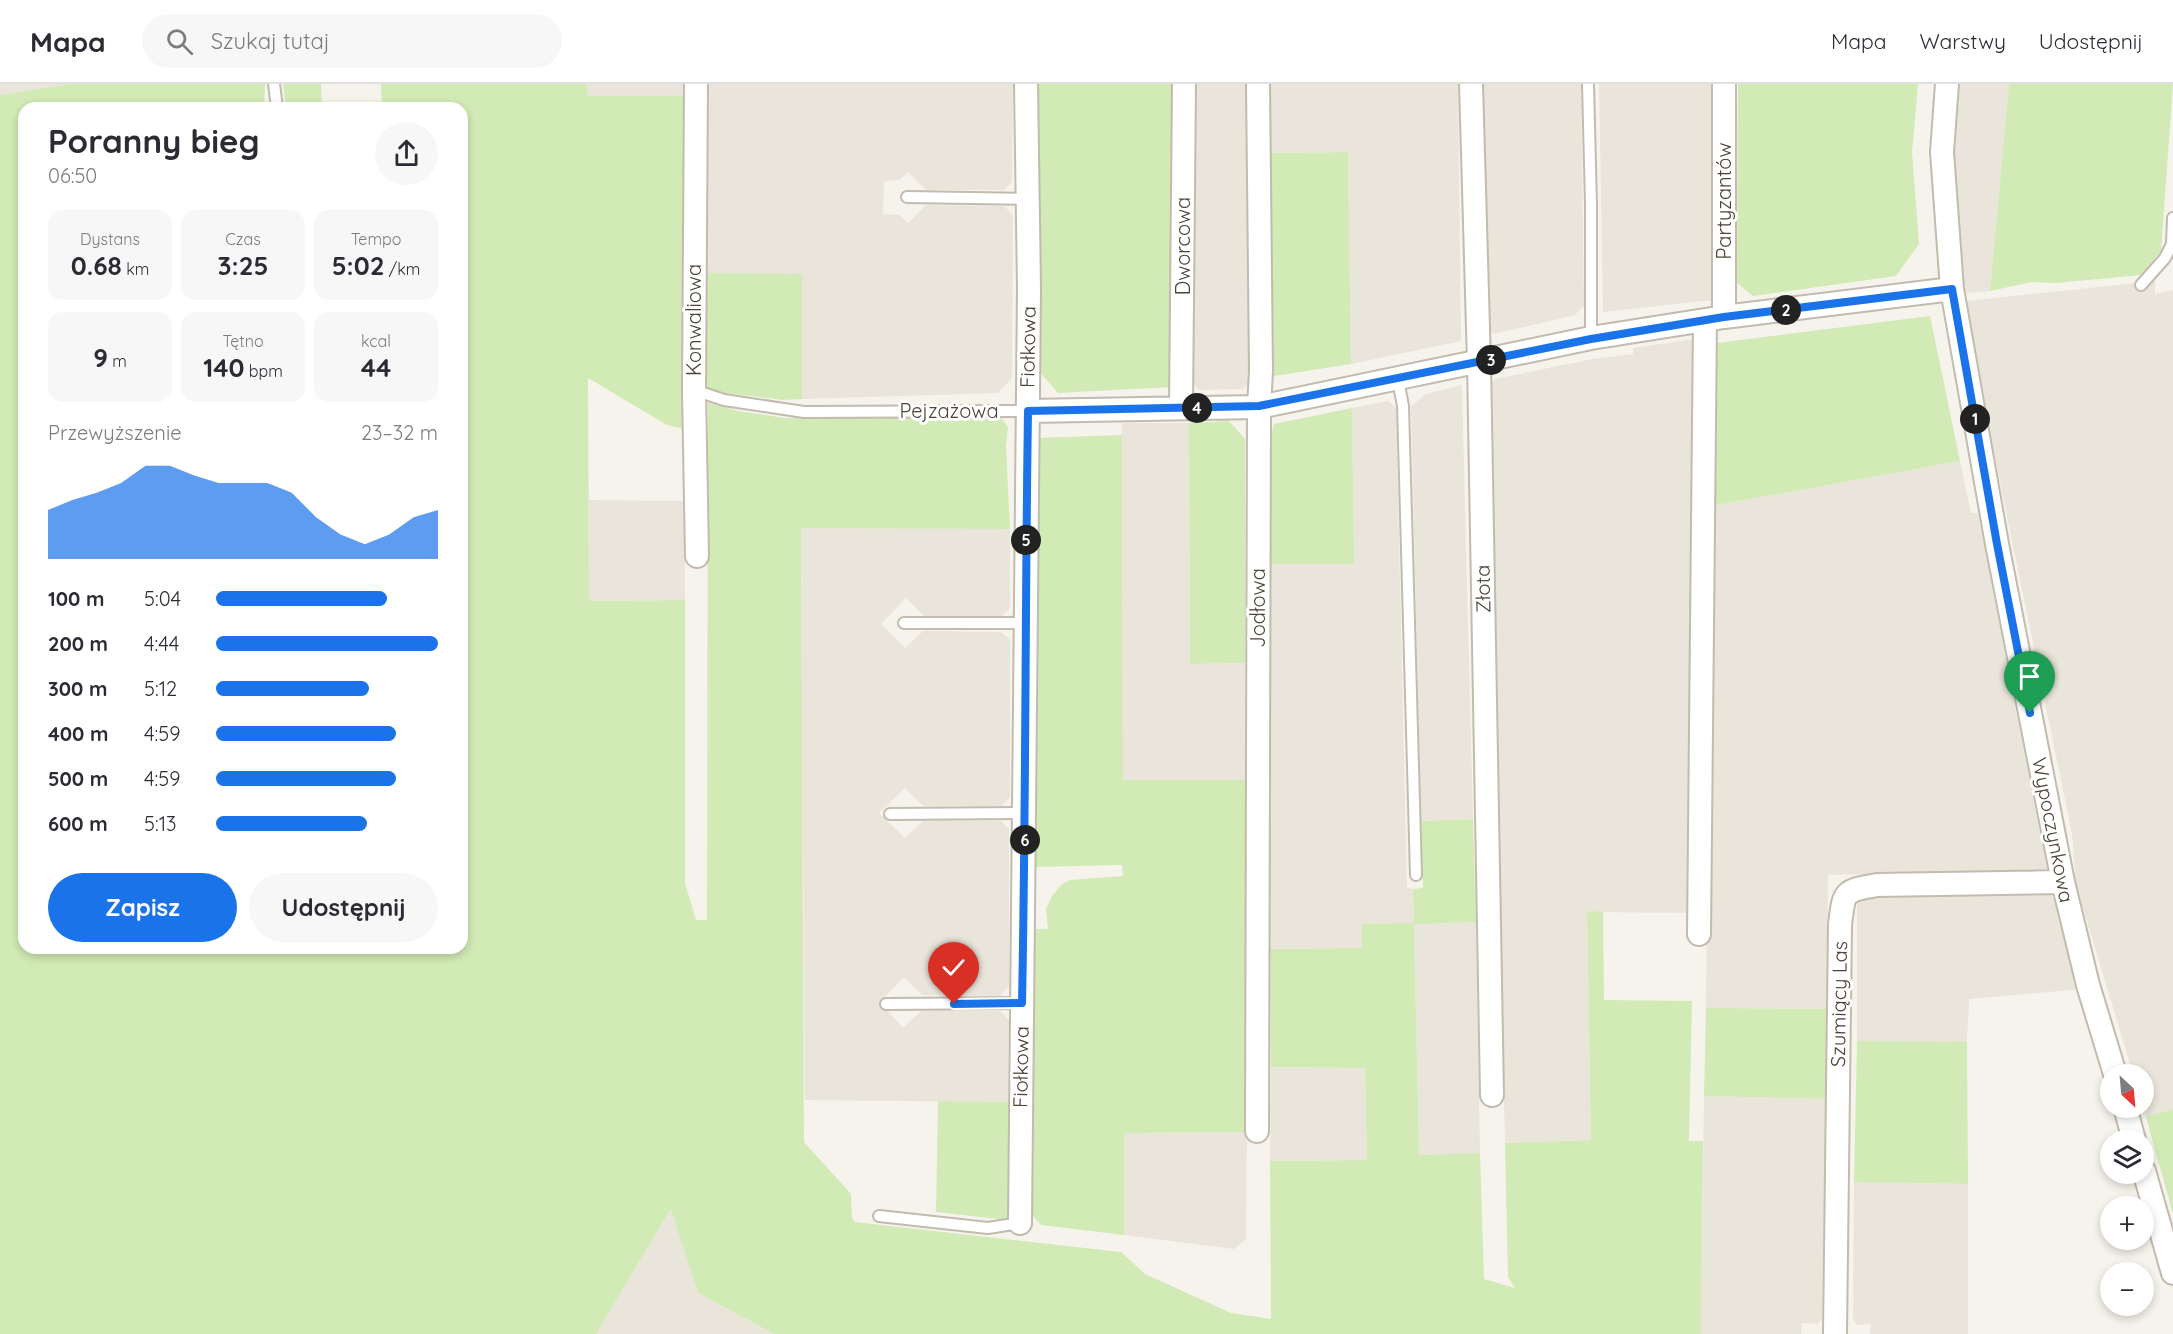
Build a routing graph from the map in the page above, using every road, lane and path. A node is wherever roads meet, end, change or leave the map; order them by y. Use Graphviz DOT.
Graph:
graph roads {
  1 [pos="274,84"];
  2 [pos="696,84"];
  3 [pos="1026,84"];
  4 [pos="1184,84"];
  5 [pos="1258,84"];
  6 [pos="1471,84"];
  7 [pos="1588,84"];
  8 [pos="1724,84"];
  9 [pos="1947,84"];
  10 [pos="276,102"];
  11 [pos="907,197"];
  12 [pos="1027,199"];
  13 [pos="2173,218"];
  14 [pos="2141,285"];
  15 [pos="1952,289"];
  16 [pos="1715,319"];
  17 [pos="1591,339"];
  18 [pos="1479,363"];
  19 [pos="1398,380"];
  20 [pos="694,390"];
  21 [pos="1259,406"];
  22 [pos="1181,408"];
  23 [pos="1028,411"];
  24 [pos="697,556"];
  25 [pos="904,623"];
  26 [pos="1024,623"];
  27 [pos="1025,813"];
  28 [pos="890,814"];
  29 [pos="1416,875"];
  30 [pos="2063,882"];
  31 [pos="1699,934"];
  32 [pos="1022,1003"];
  33 [pos="886,1004"];
  34 [pos="2112,1064"];
  35 [pos="1492,1095"];
  36 [pos="1257,1131"];
  37 [pos="2148,1184"];
  38 [pos="879,1216"];
  39 [pos="1020,1223"];
  40 [pos="2173,1273"];
  41 [pos="1834,1334"];
  1 -- 10 [label="lane"];
  2 -- 20 [label="street, Konwaliowa"];
  3 -- 12 [label="street, Fiołkowa"];
  4 -- 22 [label="street, Dworcowa"];
  5 -- 21 [label="street, Jodłowa"];
  6 -- 18 [label="street, Złota"];
  7 -- 17 [label="lane"];
  8 -- 16 [label="street, Partyzantów"];
  9 -- 15 [label="street, Wypoczynkowa"];
  11 -- 12 [label="lane"];
  12 -- 23 [label="street, Fiołkowa"];
  13 -- 14 [label="lane"];
  15 -- 16 [label="street, Pejzażowa"];
  15 -- 30 [label="street, Wypoczynkowa"];
  16 -- 17 [label="street, Pejzażowa"];
  16 -- 31 [label="street, Partyzantów"];
  17 -- 18 [label="street, Pejzażowa"];
  18 -- 19 [label="street, Pejzażowa"];
  18 -- 35 [label="street, Złota"];
  19 -- 21 [label="street, Pejzażowa"];
  19 -- 29 [label="lane"];
  20 -- 23 [label="lane, Pejzażowa"];
  20 -- 24 [label="street, Konwaliowa"];
  21 -- 22 [label="street, Pejzażowa"];
  21 -- 36 [label="street, Jodłowa"];
  22 -- 23 [label="street, Pejzażowa"];
  23 -- 26 [label="street, Fiołkowa"];
  25 -- 26 [label="lane"];
  26 -- 27 [label="street, Fiołkowa"];
  27 -- 28 [label="lane"];
  27 -- 32 [label="street, Fiołkowa"];
  30 -- 34 [label="street, Wypoczynkowa"];
  30 -- 41 [label="street, Szumiący Las"];
  32 -- 33 [label="lane"];
  32 -- 39 [label="street, Fiołkowa"];
  37 -- 40 [label="street"];
  38 -- 39 [label="lane"];
}
